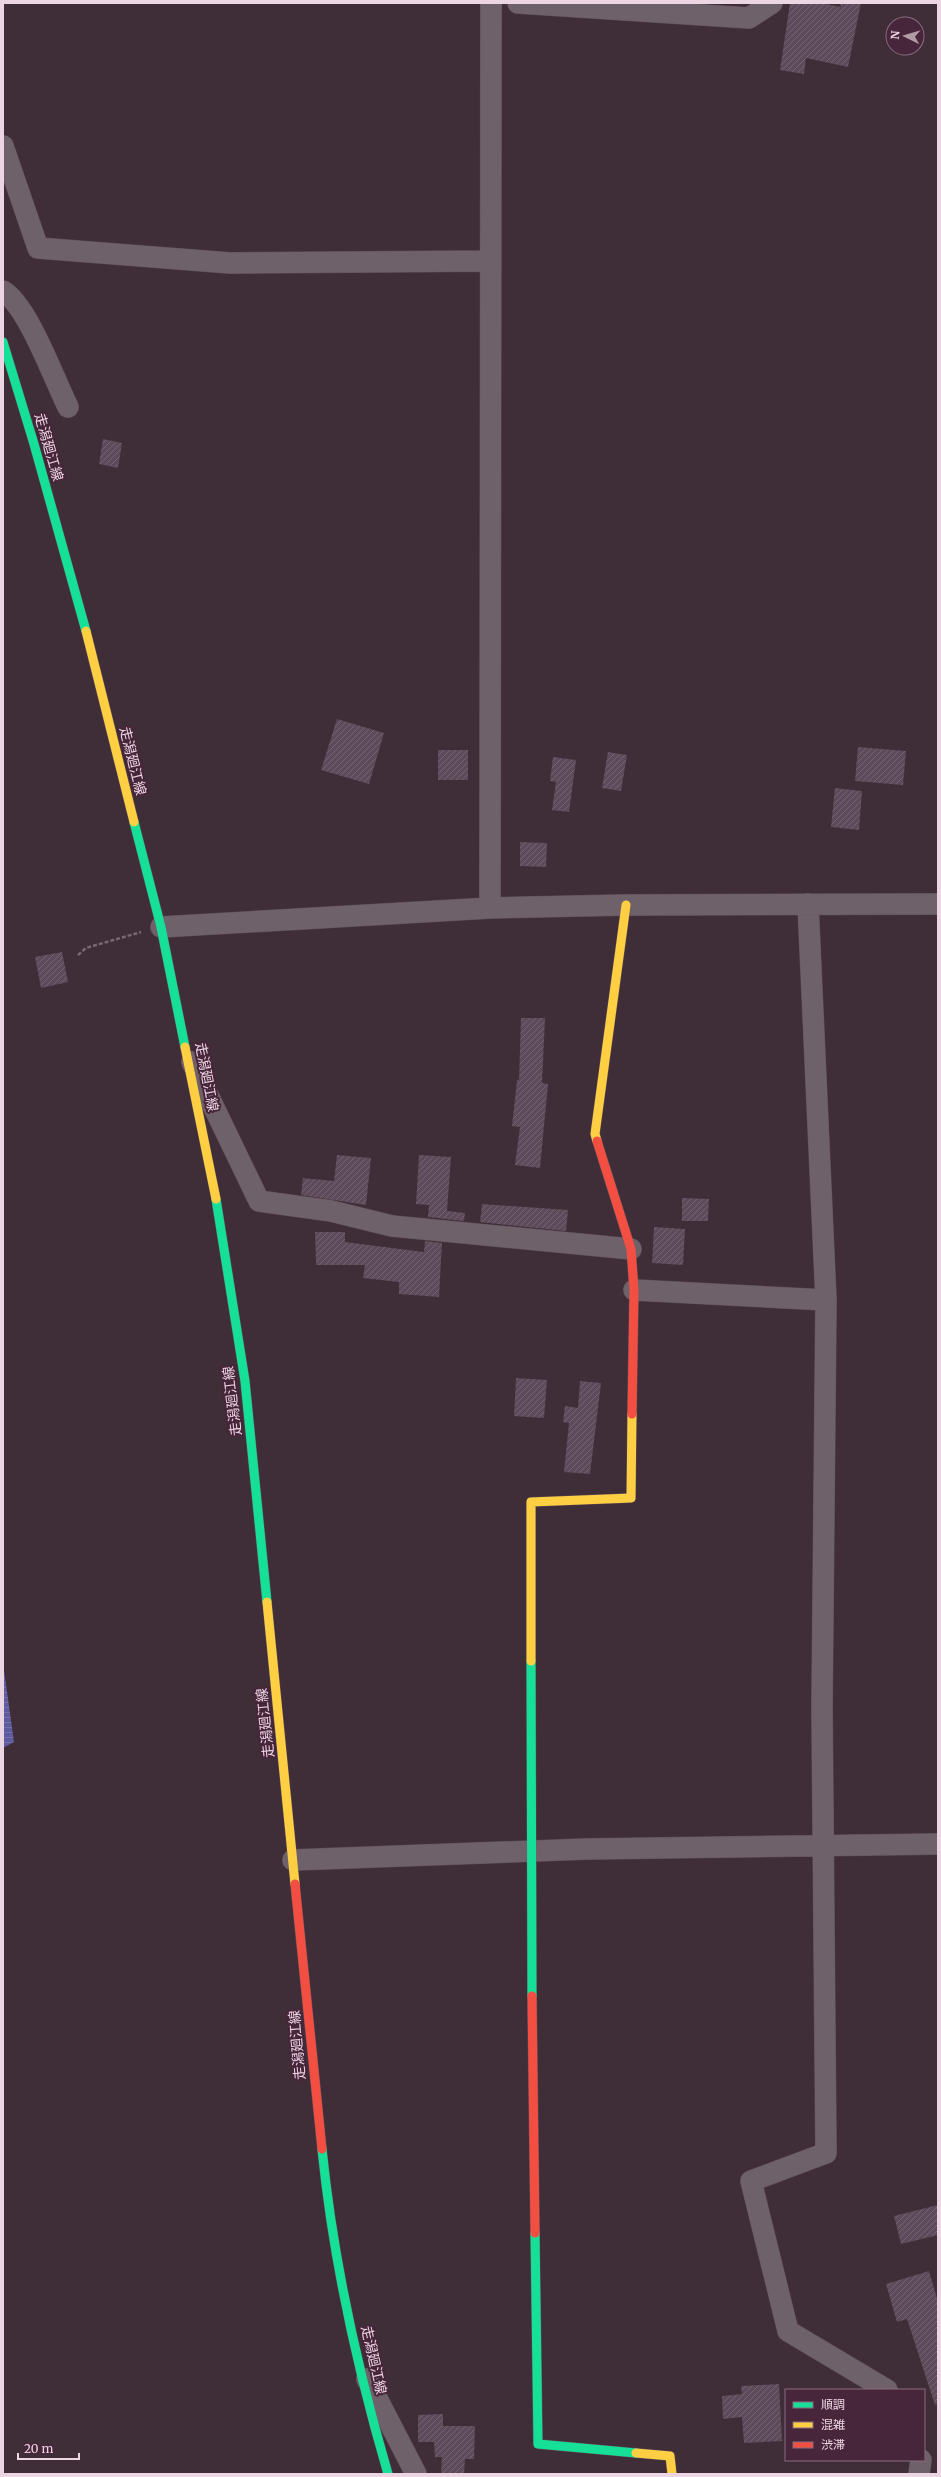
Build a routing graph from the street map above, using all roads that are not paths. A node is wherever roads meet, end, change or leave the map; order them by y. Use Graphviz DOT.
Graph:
graph roads {
  1 [pos="491,3"];
  2 [pos="518,3"];
  3 [pos="772,3"];
  4 [pos="3,146"];
  5 [pos="491,261"];
  6 [pos="3,291"];
  7 [pos="3,342"];
  8 [pos="68,407"];
  9 [pos="808,904"];
  10 [pos="938,904"];
  11 [pos="626,905"];
  12 [pos="490,908"];
  13 [pos="161,927"];
  14 [pos="188,1051"];
  15 [pos="631,1249"];
  16 [pos="634,1290"];
  17 [pos="826,1300"];
  18 [pos="938,1844"];
  19 [pos="824,1847"];
  20 [pos="530,1852"];
  21 [pos="294,1860"];
  22 [pos="362,2371"];
  23 [pos="885,2389"];
  24 [pos="921,2461"];
  25 [pos="388,2474"];
  26 [pos="416,2474"];
  27 [pos="672,2474"];
  28 [pos="919,2474"];
  1 -- 5 [label="street"];
  2 -- 3 [label="street"];
  4 -- 5 [label="street"];
  5 -- 12 [label="street"];
  6 -- 8 [label="street"];
  7 -- 13 [label="main road, 走潟廻江線"];
  9 -- 10 [label="street"];
  9 -- 11 [label="street"];
  9 -- 17 [label="street"];
  11 -- 12 [label="street"];
  11 -- 15 [label="main road"];
  12 -- 13 [label="street"];
  13 -- 14 [label="main road, 走潟廻江線"];
  14 -- 15 [label="street"];
  14 -- 21 [label="main road, 走潟廻江線"];
  15 -- 16 [label="main road"];
  16 -- 17 [label="street"];
  16 -- 20 [label="main road"];
  17 -- 19 [label="street"];
  18 -- 19 [label="street"];
  19 -- 20 [label="street"];
  19 -- 23 [label="street"];
  20 -- 21 [label="street"];
  20 -- 27 [label="main road"];
  21 -- 22 [label="main road, 走潟廻江線"];
  22 -- 25 [label="main road, 走潟廻江線"];
  22 -- 26 [label="street"];
  24 -- 28 [label="street"];
}
